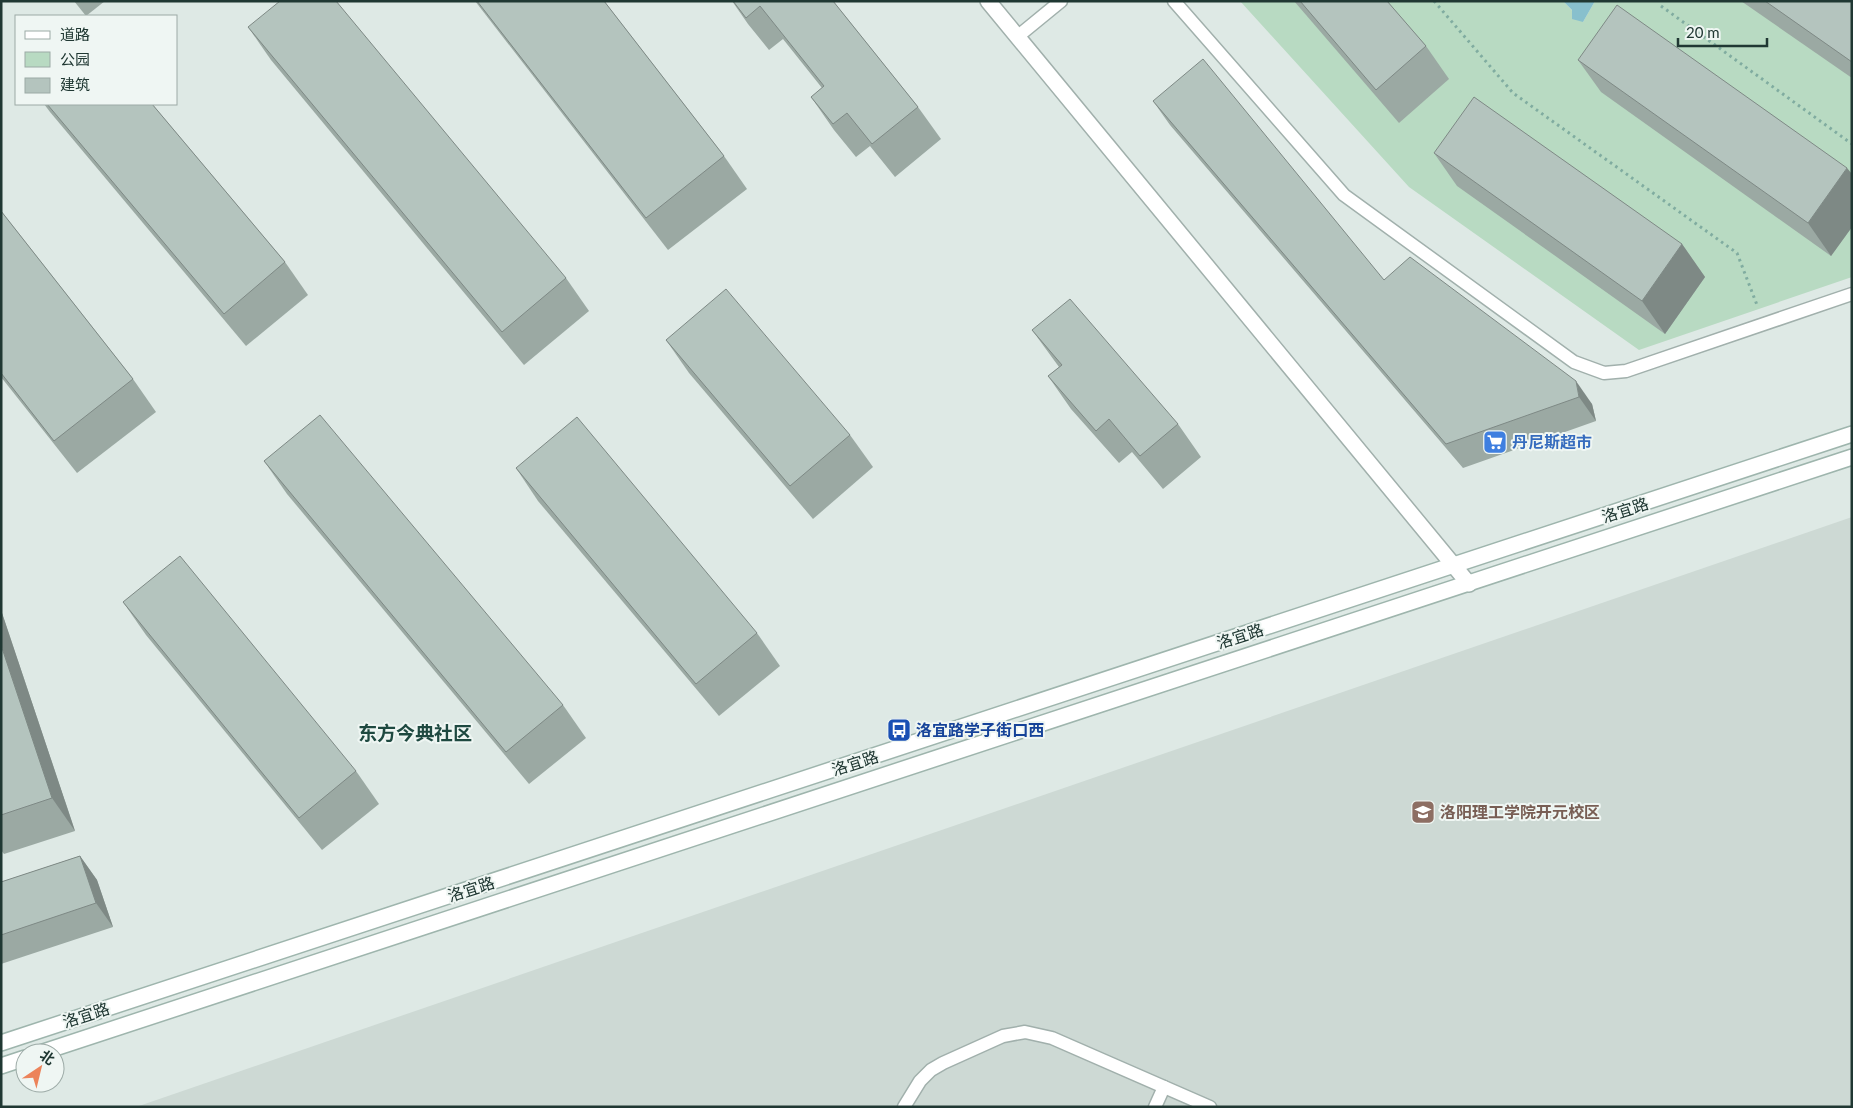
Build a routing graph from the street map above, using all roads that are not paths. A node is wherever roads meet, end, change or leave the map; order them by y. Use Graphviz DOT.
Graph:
graph roads {
  1 [pos="988,1"];
  2 [pos="1061,1"];
  3 [pos="1174,1"];
  4 [pos="1017,37"];
  5 [pos="1852,294"];
  6 [pos="1852,434"];
  7 [pos="1852,458"];
  8 [pos="1454,566"];
  9 [pos="1469,584"];
  10 [pos="1,1043"];
  11 [pos="65,1045"];
  12 [pos="15,1061"];
  13 [pos="1,1066"];
  14 [pos="1164,1087"];
  15 [pos="904,1107"];
  16 [pos="1154,1107"];
  17 [pos="1210,1107"];
  1 -- 4 [label="street"];
  2 -- 4 [label="lane"];
  3 -- 5 [label="lane"];
  4 -- 8 [label="street"];
  6 -- 8 [label="street, 洛宜路"];
  7 -- 9 [label="street, 洛宜路"];
  8 -- 9 [label="street"];
  8 -- 10 [label="street, 洛宜路"];
  9 -- 11 [label="street, 洛宜路"];
  12 -- 13 [label="street"];
  14 -- 15 [label="lane"];
  14 -- 16 [label="lane"];
  14 -- 17 [label="lane"];
}
